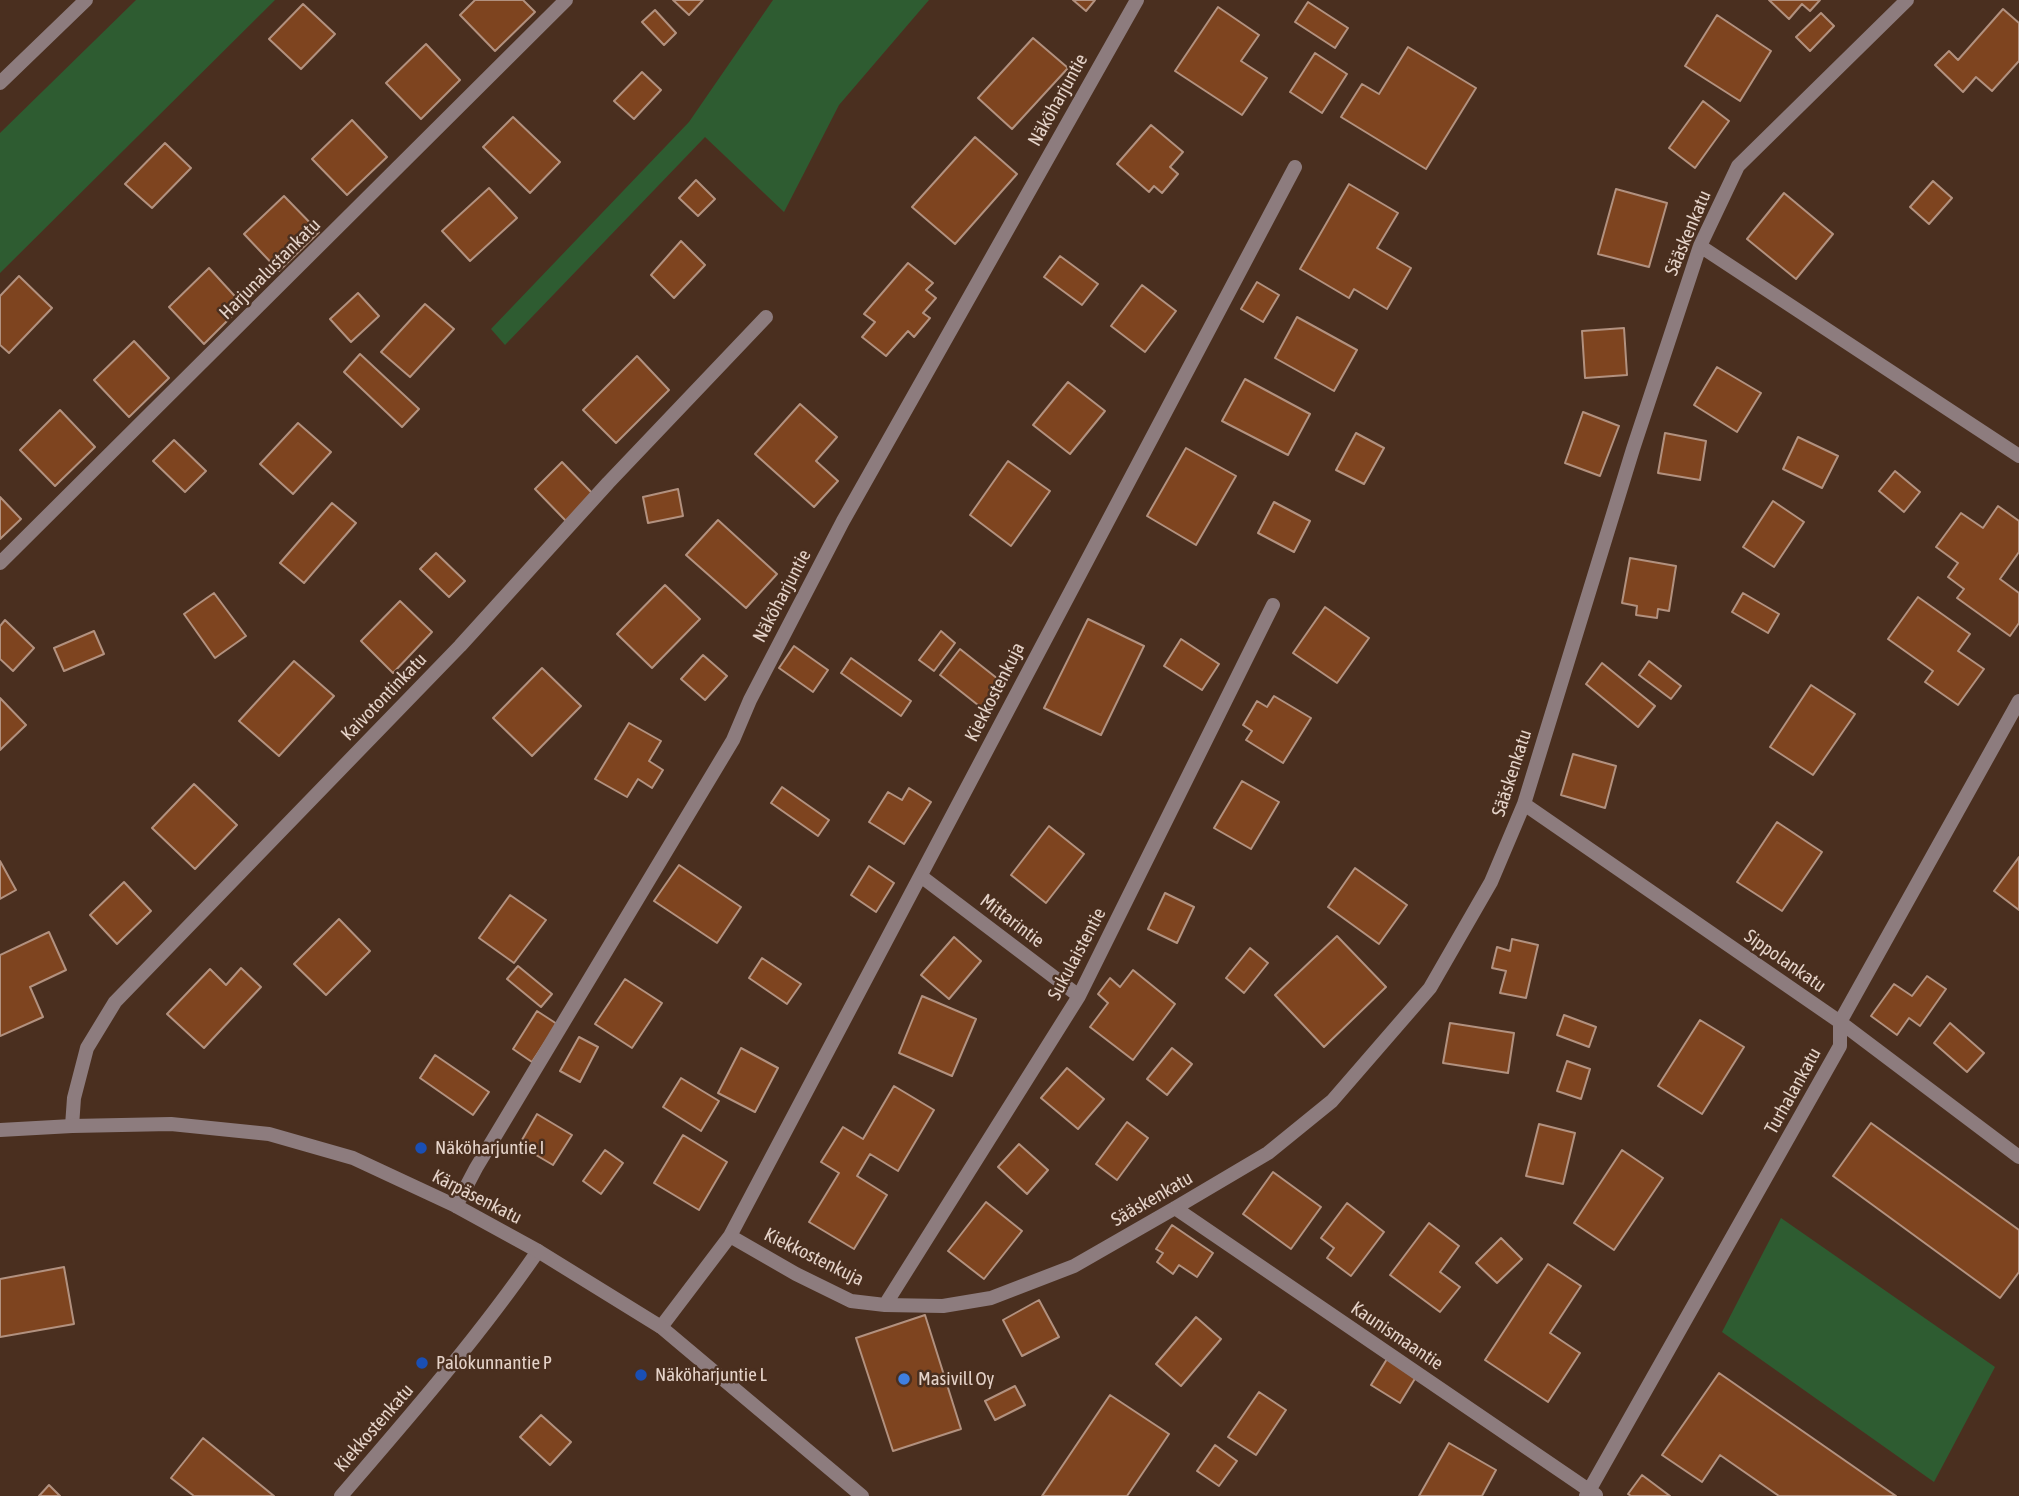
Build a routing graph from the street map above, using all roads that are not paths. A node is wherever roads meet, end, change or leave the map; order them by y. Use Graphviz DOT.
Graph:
graph roads {
  1 [pos="86,0"];
  2 [pos="566,0"];
  3 [pos="1137,0"];
  4 [pos="1907,0"];
  5 [pos="0,83"];
  6 [pos="1295,167"];
  7 [pos="1700,246"];
  8 [pos="766,317"];
  9 [pos="2019,456"];
  10 [pos="0,563"];
  11 [pos="1273,605"];
  12 [pos="2019,701"];
  13 [pos="1524,804"];
  14 [pos="922,877"];
  15 [pos="1079,996"];
  16 [pos="1840,1022"];
  17 [pos="72,1126"];
  18 [pos="0,1130"];
  19 [pos="2019,1157"];
  20 [pos="456,1206"];
  21 [pos="1175,1209"];
  22 [pos="730,1236"];
  23 [pos="538,1251"];
  24 [pos="885,1305"];
  25 [pos="661,1327"];
  26 [pos="1591,1494"];
  27 [pos="341,1496"];
  28 [pos="862,1496"];
  1 -- 5 [label="street"];
  2 -- 10 [label="street, Harjunalustankatu"];
  3 -- 20 [label="street, Näköharjuntie"];
  4 -- 7 [label="street, Sääskenkatu"];
  6 -- 14 [label="street, Kiekkostenkuja"];
  7 -- 9 [label="street"];
  7 -- 13 [label="street, Sääskenkatu"];
  8 -- 17 [label="street, Kaivotontinkatu"];
  11 -- 15 [label="street, Sukulaistentie"];
  12 -- 16 [label="street, Turhalankatu"];
  13 -- 16 [label="street, Sippolankatu"];
  13 -- 21 [label="street, Sääskenkatu"];
  14 -- 15 [label="street, Mittarintie"];
  14 -- 22 [label="street, Kiekkostenkuja"];
  15 -- 24 [label="street, Sukulaistentie"];
  16 -- 19 [label="street, Sippolankatu"];
  16 -- 26 [label="street, Turhalankatu"];
  17 -- 18 [label="street, Kärpäsenkatu"];
  17 -- 20 [label="street, Kärpäsenkatu"];
  20 -- 23 [label="street, Kärpäsenkatu"];
  21 -- 24 [label="street, Sääskenkatu"];
  21 -- 26 [label="street, Kaunismaantie"];
  22 -- 24 [label="street, Kiekkostenkuja"];
  22 -- 25 [label="street, Kiekkostenkuja"];
  23 -- 25 [label="street, Kärpäsenkatu"];
  23 -- 27 [label="street, Kiekkostenkatu"];
  25 -- 28 [label="street, Kärpäsenkatu"];
}
